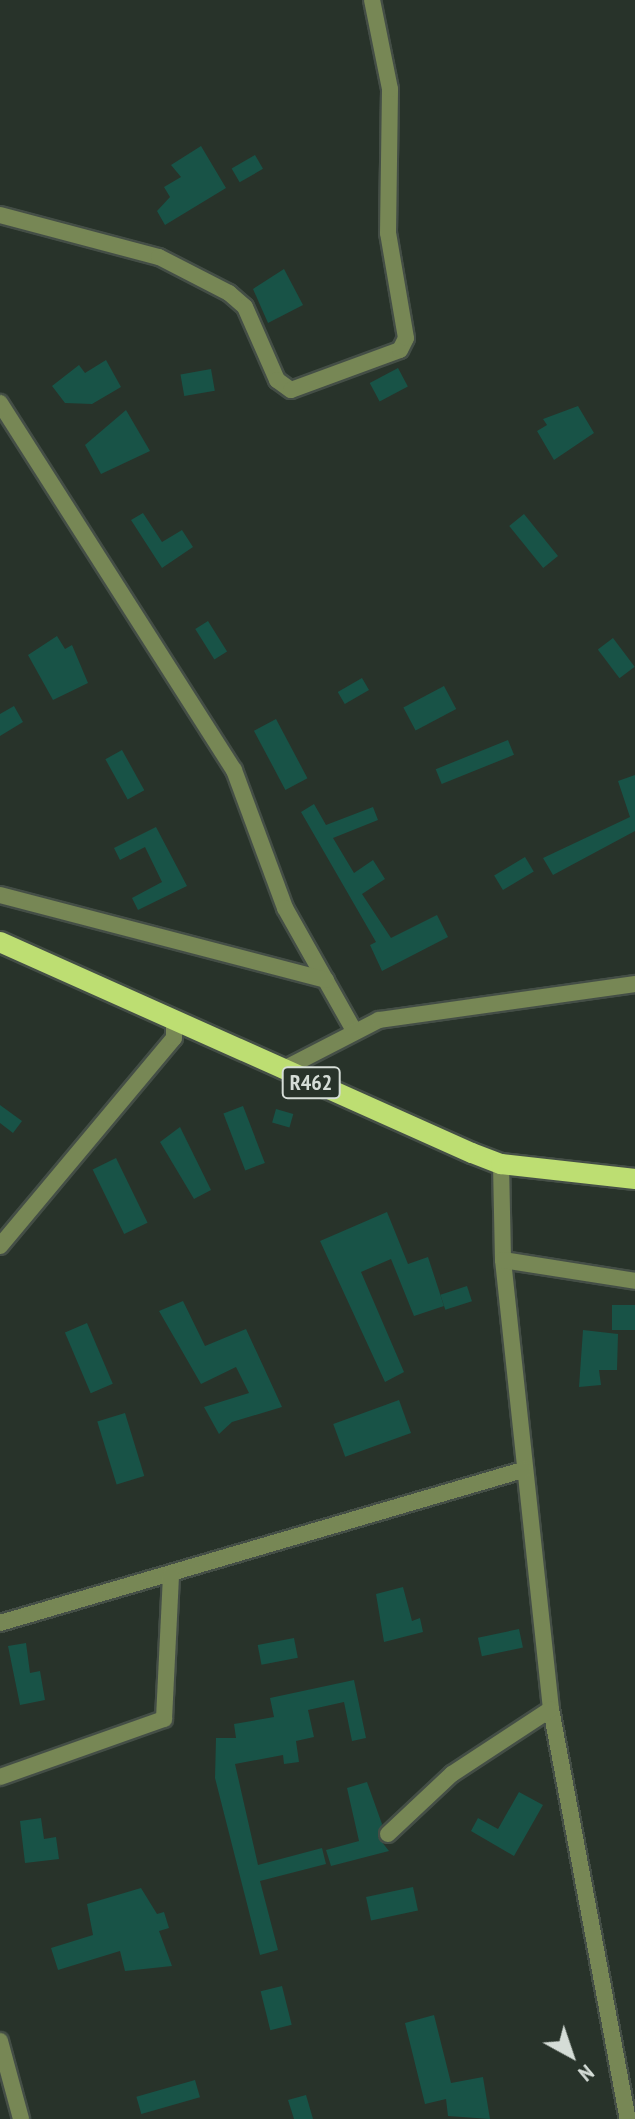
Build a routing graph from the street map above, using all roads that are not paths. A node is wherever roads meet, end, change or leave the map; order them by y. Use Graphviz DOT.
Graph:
graph roads {
  1 [pos="372,0"];
  2 [pos="0,215"];
  3 [pos="0,403"];
  4 [pos="0,895"];
  5 [pos="0,942"];
  6 [pos="326,980"];
  7 [pos="635,984"];
  8 [pos="174,1022"];
  9 [pos="355,1032"];
  10 [pos="282,1070"];
  11 [pos="501,1164"];
  12 [pos="635,1179"];
  13 [pos="0,1246"];
  14 [pos="503,1260"];
  15 [pos="635,1281"];
  16 [pos="523,1470"];
  17 [pos="171,1574"];
  18 [pos="0,1623"];
  19 [pos="551,1709"];
  20 [pos="0,1777"];
  21 [pos="388,1834"];
  22 [pos="0,2041"];
  23 [pos="21,2119"];
  24 [pos="628,2119"];
  1 -- 2 [label="street"];
  3 -- 6 [label="street"];
  4 -- 6 [label="street"];
  5 -- 8 [label="main road, R462"];
  6 -- 9 [label="street"];
  7 -- 9 [label="street"];
  8 -- 10 [label="main road, R462"];
  8 -- 13 [label="street"];
  9 -- 10 [label="street"];
  10 -- 11 [label="main road, R462"];
  11 -- 12 [label="main road, R462"];
  11 -- 14 [label="street"];
  14 -- 15 [label="street"];
  14 -- 16 [label="street"];
  16 -- 17 [label="street"];
  16 -- 19 [label="street"];
  17 -- 18 [label="street"];
  17 -- 20 [label="street"];
  19 -- 21 [label="street"];
  19 -- 24 [label="street"];
  22 -- 23 [label="street"];
}
